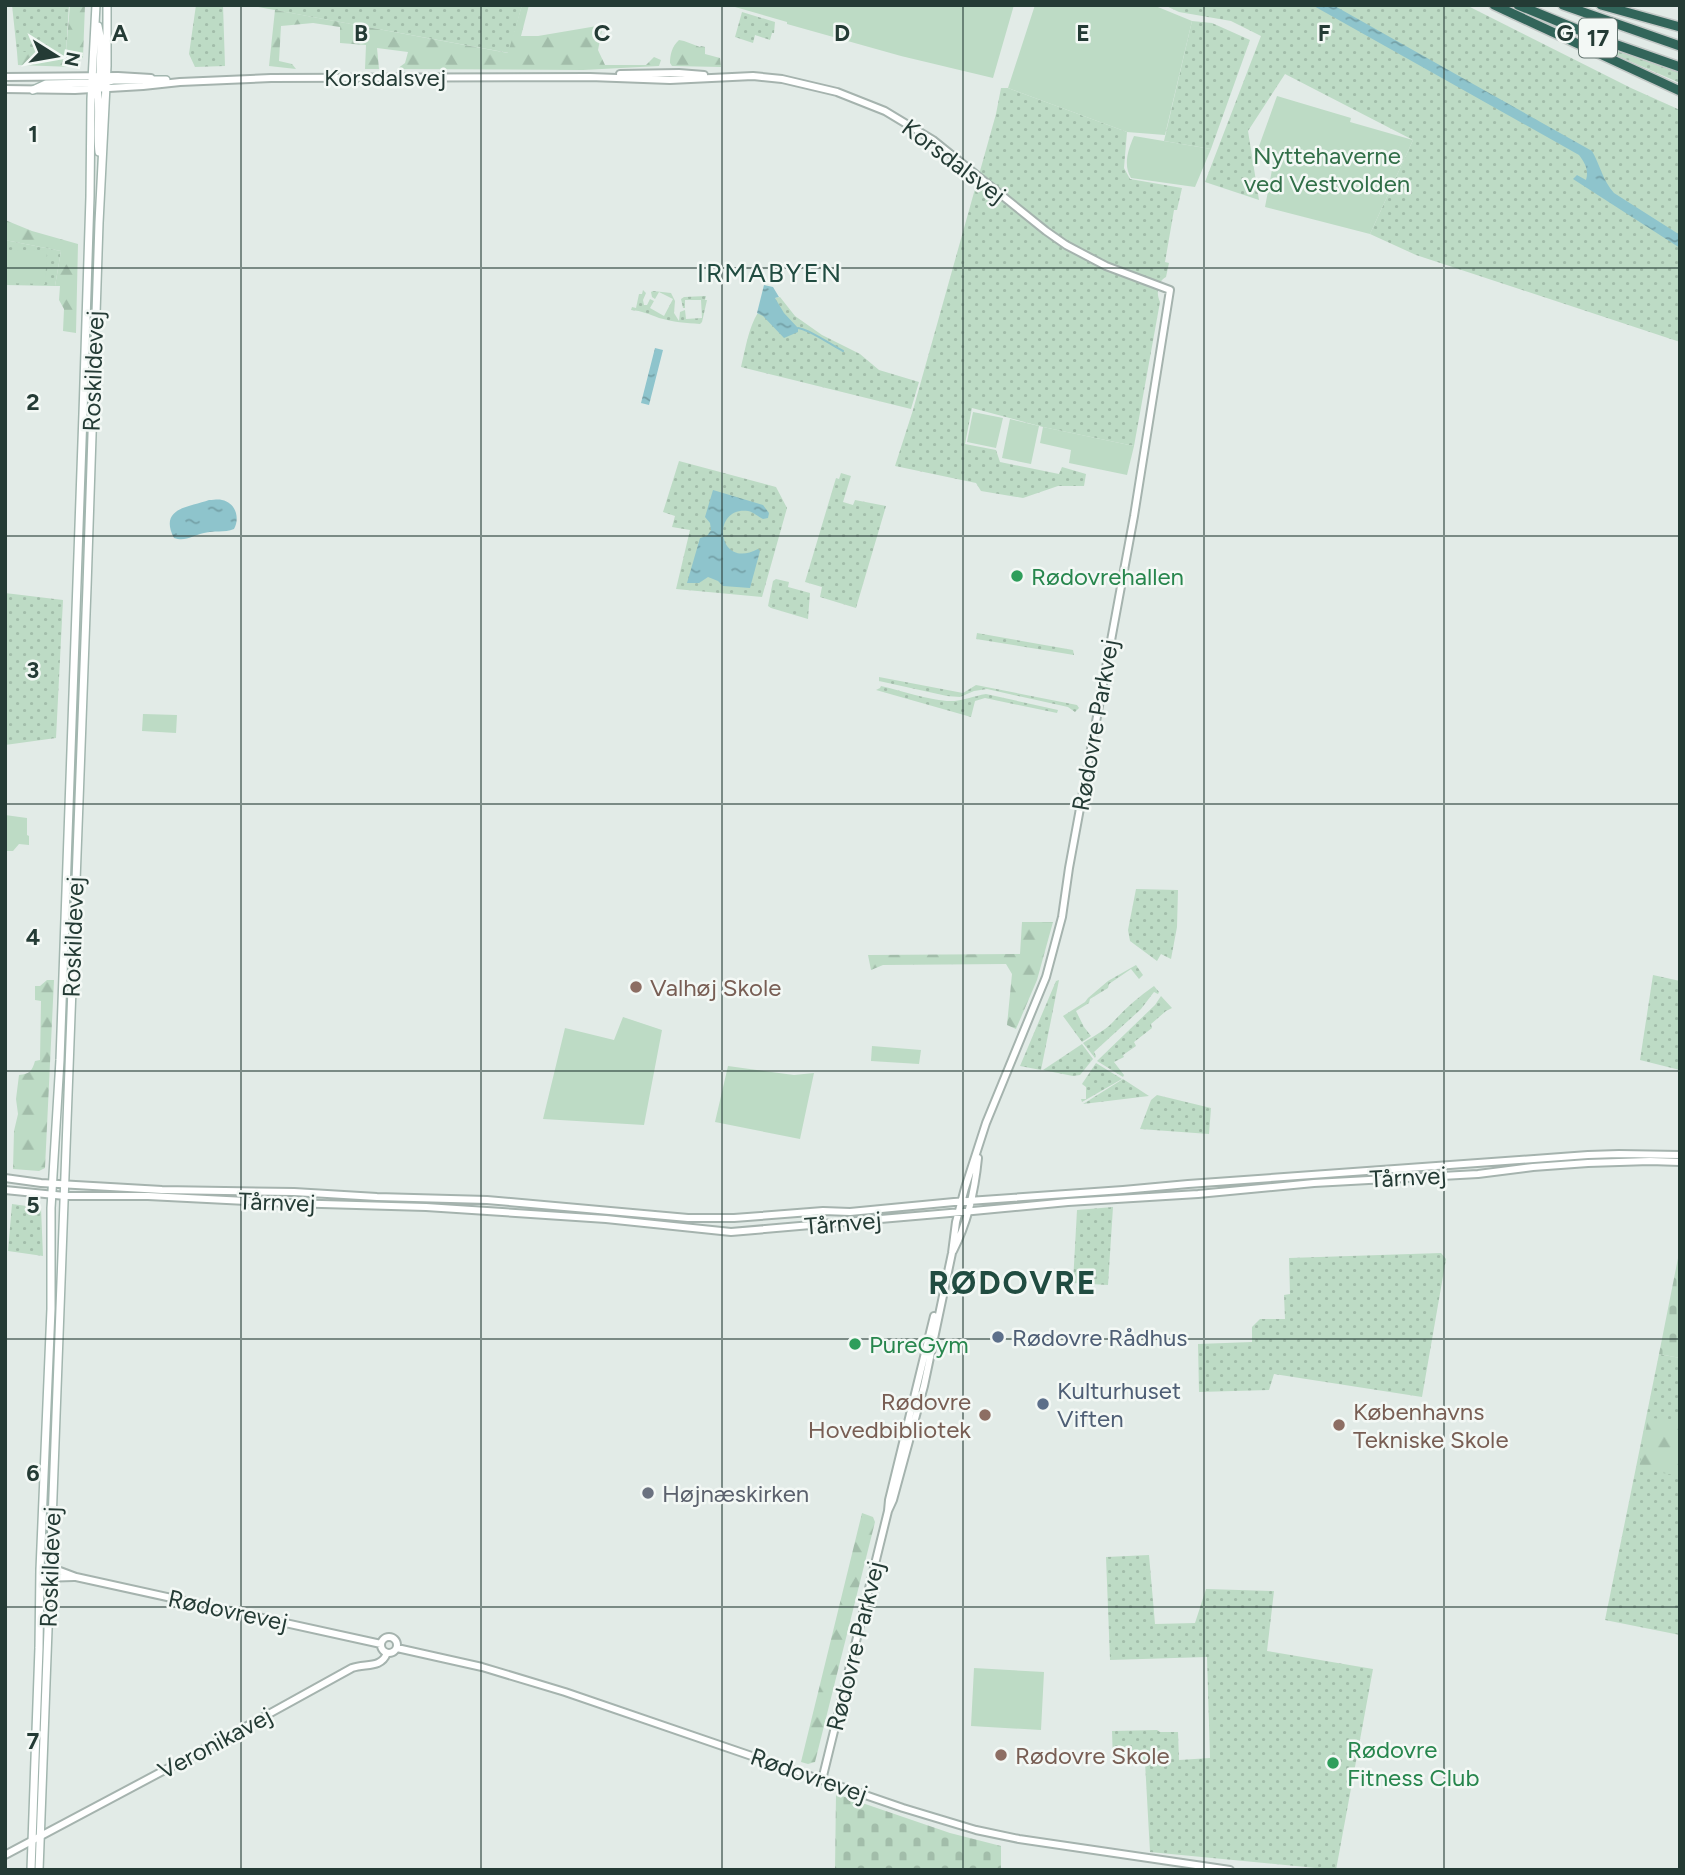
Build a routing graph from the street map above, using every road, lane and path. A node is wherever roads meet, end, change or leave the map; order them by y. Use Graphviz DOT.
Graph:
graph roads {
  1 [pos="107,5"];
  2 [pos="1494,5"];
  3 [pos="1518,5"];
  4 [pos="1563,5"];
  5 [pos="1601,5"];
  6 [pos="96,9"];
  7 [pos="1680,27"];
  8 [pos="1680,46"];
  9 [pos="1680,67"];
  10 [pos="5,77"];
  11 [pos="166,80"];
  12 [pos="180,82"];
  13 [pos="99,83"];
  14 [pos="5,89"];
  15 [pos="33,90"];
  16 [pos="1680,91"];
  17 [pos="1170,290"];
  18 [pos="76,599"];
  19 [pos="86,599"];
  20 [pos="978,1149"];
  21 [pos="1680,1155"];
  22 [pos="1680,1162"];
  23 [pos="5,1178"];
  24 [pos="53,1183"];
  25 [pos="65,1184"];
  26 [pos="5,1190"];
  27 [pos="52,1195"];
  28 [pos="65,1196"];
  29 [pos="970,1200"];
  30 [pos="961,1201"];
  31 [pos="963,1212"];
  32 [pos="40,1574"];
  33 [pos="50,1574"];
  34 [pos="381,1644"];
  35 [pos="397,1648"];
  36 [pos="387,1653"];
  37 [pos="822,1780"];
  38 [pos="41,1837"];
  39 [pos="32,1842"];
  40 [pos="5,1856"];
  41 [pos="31,1870"];
  42 [pos="39,1870"];
  43 [pos="1230,1870"];
  1 -- 13 [label="main road, Roskildevej"];
  2 -- 16 [label="highway"];
  3 -- 9 [label="highway, 17"];
  4 -- 8 [label="highway"];
  5 -- 7 [label="highway, 17"];
  6 -- 13 [label="main road"];
  10 -- 13 [label="street, Korsdalsvej"];
  11 -- 12 [label="street, Korsdalsvej"];
  11 -- 13 [label="main road"];
  12 -- 13 [label="street, Korsdalsvej"];
  12 -- 17 [label="street, Korsdalsvej"];
  13 -- 15 [label="main road"];
  13 -- 18 [label="main road, Roskildevej"];
  13 -- 19 [label="main road, Roskildevej"];
  14 -- 15 [label="street"];
  17 -- 20 [label="street, Rødovre Parkvej"];
  18 -- 19 [label="street"];
  18 -- 24 [label="main road, Roskildevej"];
  19 -- 25 [label="main road, Roskildevej"];
  20 -- 29 [label="street, Rødovre Parkvej"];
  20 -- 30 [label="street, Rødovre Parkvej"];
  21 -- 29 [label="street, Tårnvej"];
  22 -- 31 [label="street, Tårnvej"];
  23 -- 24 [label="street, Tårnvej"];
  24 -- 25 [label="street, Tårnvej"];
  24 -- 27 [label="main road, Roskildevej"];
  25 -- 28 [label="main road, Roskildevej"];
  25 -- 30 [label="street, Tårnvej"];
  26 -- 27 [label="street, Tårnvej"];
  27 -- 28 [label="street, Tårnvej"];
  27 -- 32 [label="main road, Roskildevej"];
  28 -- 31 [label="street, Tårnvej"];
  28 -- 33 [label="main road, Roskildevej"];
  29 -- 30 [label="street, Tårnvej"];
  29 -- 31 [label="street, Rødovre Parkvej"];
  30 -- 31 [label="street, Rødovre Parkvej"];
  31 -- 37 [label="street, Rødovre Parkvej"];
  32 -- 33 [label="street, Rødovrevej"];
  32 -- 39 [label="main road, Roskildevej"];
  33 -- 34 [label="street, Rødovrevej"];
  33 -- 38 [label="main road, Roskildevej"];
  34 -- 35 [label="street"];
  34 -- 36 [label="street"];
  35 -- 36 [label="street"];
  35 -- 37 [label="street, Rødovrevej"];
  36 -- 38 [label="street, Veronikavej"];
  37 -- 43 [label="street, Rødovrevej"];
  38 -- 39 [label="street, Veronikavej"];
  38 -- 42 [label="main road, Roskildevej"];
  39 -- 40 [label="street, Veronikavej"];
  39 -- 41 [label="main road, Roskildevej"];
}
